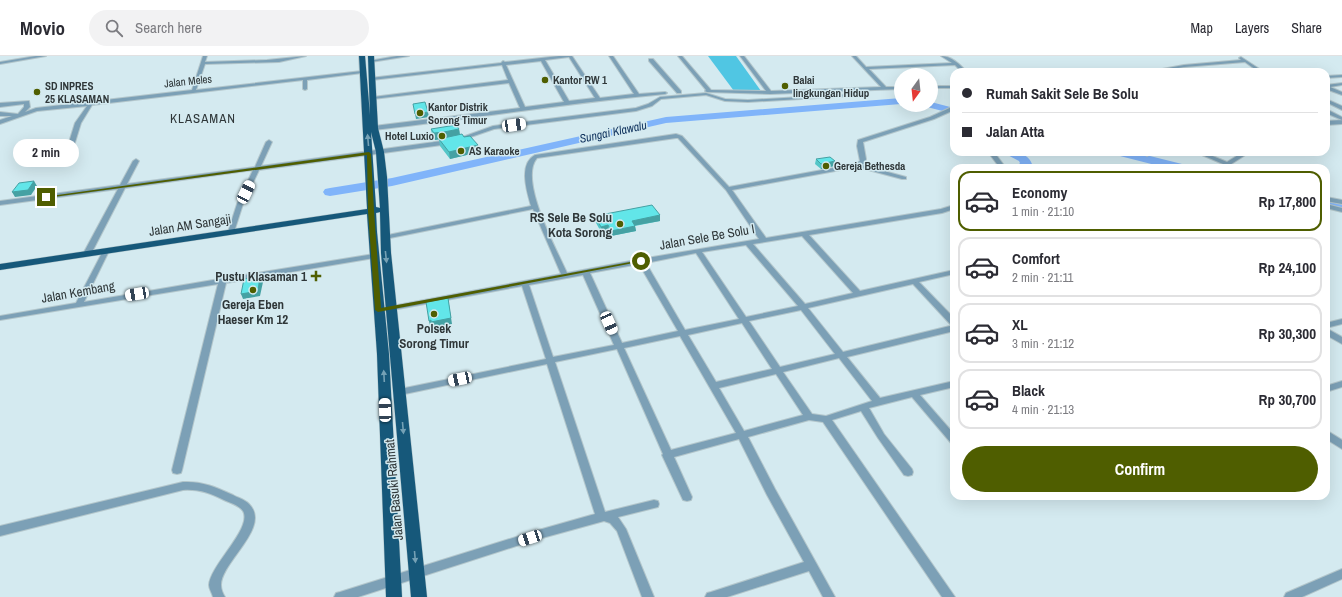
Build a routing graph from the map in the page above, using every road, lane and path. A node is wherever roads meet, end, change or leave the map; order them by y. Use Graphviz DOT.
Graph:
graph roads {
  1 [pos="44,56"];
  2 [pos="205,56"];
  3 [pos="304,56"];
  4 [pos="362,56"];
  5 [pos="407,56"];
  6 [pos="570,56"];
  7 [pos="611,56"];
  8 [pos="680,56"];
  9 [pos="742,56"];
  10 [pos="854,56"];
  11 [pos="943,56"];
  12 [pos="1238,56"];
  13 [pos="371,58"];
  14 [pos="650,58"];
  15 [pos="542,59"];
  16 [pos="1245,61"];
  17 [pos="503,62"];
  18 [pos="0,63"];
  19 [pos="204,63"];
  20 [pos="957,64"];
  21 [pos="866,68"];
  22 [pos="961,68"];
  23 [pos="1172,68"];
  24 [pos="1256,68"];
  25 [pos="362,72"];
  26 [pos="1342,76"];
  27 [pos="1330,77"];
  28 [pos="305,78"];
  29 [pos="372,79"];
  30 [pos="511,81"];
  31 [pos="1342,84"];
  32 [pos="1330,86"];
  33 [pos="938,87"];
  34 [pos="950,87"];
  35 [pos="884,88"];
  36 [pos="894,88"];
  37 [pos="1330,88"];
  38 [pos="305,89"];
  39 [pos="194,90"];
  40 [pos="710,91"];
  41 [pos="679,92"];
  42 [pos="770,93"];
  43 [pos="1342,94"];
  44 [pos="636,95"];
  45 [pos="853,95"];
  46 [pos="373,98"];
  47 [pos="598,100"];
  48 [pos="1330,102"];
  49 [pos="91,103"];
  50 [pos="567,103"];
  51 [pos="0,105"];
  52 [pos="1342,108"];
  53 [pos="523,109"];
  54 [pos="950,110"];
  55 [pos="1330,112"];
  56 [pos="1342,112"];
  57 [pos="1330,113"];
  58 [pos="0,114"];
  59 [pos="18,115"];
  60 [pos="1342,119"];
  61 [pos="0,122"];
  62 [pos="1342,122"];
  63 [pos="1330,123"];
  64 [pos="374,128"];
  65 [pos="269,142"];
  66 [pos="69,152"];
  67 [pos="380,152"];
  68 [pos="369,154"];
  69 [pos="1208,156"];
  70 [pos="1241,156"];
  71 [pos="136,161"];
  72 [pos="1228,164"];
  73 [pos="857,165"];
  74 [pos="257,168"];
  75 [pos="904,178"];
  76 [pos="122,187"];
  77 [pos="728,189"];
  78 [pos="378,191"];
  79 [pos="1330,199"];
  80 [pos="1342,202"];
  81 [pos="0,203"];
  82 [pos="535,207"];
  83 [pos="1330,207"];
  84 [pos="950,208"];
  85 [pos="377,210"];
  86 [pos="1342,210"];
  87 [pos="231,232"];
  88 [pos="804,234"];
  89 [pos="385,237"];
  90 [pos="762,239"];
  91 [pos="748,243"];
  92 [pos="698,250"];
  93 [pos="106,251"];
  94 [pos="87,254"];
  95 [pos="374,256"];
  96 [pos="641,261"];
  97 [pos="0,267"];
  98 [pos="586,272"];
  99 [pos="950,273"];
  100 [pos="565,276"];
  101 [pos="223,279"];
  102 [pos="914,281"];
  103 [pos="525,283"];
  104 [pos="858,293"];
  105 [pos="79,304"];
  106 [pos="803,307"];
  107 [pos="392,308"];
  108 [pos="378,310"];
  109 [pos="0,318"];
  110 [pos="950,319"];
  111 [pos="745,320"];
  112 [pos="1342,321"];
  113 [pos="1330,325"];
  114 [pos="950,329"];
  115 [pos="684,332"];
  116 [pos="1330,334"];
  117 [pos="1342,341"];
  118 [pos="619,345"];
  119 [pos="841,355"];
  120 [pos="550,360"];
  121 [pos="777,371"];
  122 [pos="1342,384"];
  123 [pos="950,385"];
  124 [pos="713,386"];
  125 [pos="1330,388"];
  126 [pos="400,392"];
  127 [pos="914,393"];
  128 [pos="878,402"];
  129 [pos="863,406"];
  130 [pos="809,417"];
  131 [pos="826,419"];
  132 [pos="742,435"];
  133 [pos="950,435"];
  134 [pos="1330,437"];
  135 [pos="1342,445"];
  136 [pos="667,455"];
  137 [pos="177,470"];
  138 [pos="908,472"];
  139 [pos="687,497"];
  140 [pos="654,504"];
  141 [pos="601,515"];
  142 [pos="0,531"];
  143 [pos="811,565"];
  144 [pos="416,574"];
  145 [pos="1342,574"];
  146 [pos="393,582"];
  147 [pos="219,597"];
  148 [pos="340,597"];
  149 [pos="394,597"];
  150 [pos="419,597"];
  151 [pos="648,597"];
  152 [pos="710,597"];
  153 [pos="829,597"];
  154 [pos="950,597"];
  155 [pos="1290,597"];
  1 -- 18 [label="street"];
  2 -- 19 [label="street"];
  3 -- 19 [label="street"];
  4 -- 25 [label="highway"];
  5 -- 13 [label="street"];
  6 -- 15 [label="street"];
  6 -- 47 [label="street"];
  7 -- 44 [label="street"];
  8 -- 40 [label="street"];
  9 -- 42 [label="street"];
  10 -- 21 [label="street"];
  11 -- 20 [label="street"];
  12 -- 16 [label="street"];
  13 -- 29 [label="highway"];
  14 -- 41 [label="street"];
  15 -- 17 [label="street"];
  15 -- 50 [label="street"];
  16 -- 23 [label="street"];
  16 -- 24 [label="street"];
  17 -- 29 [label="street"];
  17 -- 30 [label="street"];
  19 -- 39 [label="street"];
  20 -- 21 [label="street"];
  20 -- 22 [label="street"];
  21 -- 35 [label="street"];
  25 -- 28 [label="street, Jalan Meles"];
  68 -- 25 [label="highway, one-way"];
  26 -- 27 [label="street"];
  28 -- 38 [label="street"];
  28 -- 39 [label="street, Jalan Meles"];
  29 -- 46 [label="highway"];
  30 -- 46 [label="street"];
  30 -- 53 [label="street"];
  31 -- 32 [label="street"];
  33 -- 34 [label="street"];
  35 -- 36 [label="street"];
  35 -- 42 [label="street"];
  37 -- 43 [label="street"];
  39 -- 49 [label="street, Jalan Meles"];
  40 -- 41 [label="street"];
  40 -- 42 [label="street"];
  41 -- 44 [label="street"];
  44 -- 47 [label="street"];
  45 -- 67 [label="street"];
  46 -- 64 [label="highway"];
  47 -- 50 [label="street"];
  48 -- 52 [label="street"];
  49 -- 59 [label="street, Jalan Meles"];
  49 -- 66 [label="street"];
  50 -- 53 [label="street"];
  51 -- 59 [label="street"];
  53 -- 64 [label="street"];
  54 -- 73 [label="street"];
  55 -- 56 [label="street"];
  57 -- 60 [label="street"];
  58 -- 59 [label="street"];
  59 -- 61 [label="street"];
  62 -- 63 [label="street"];
  64 -- 67 [label="highway"];
  65 -- 74 [label="street"];
  67 -- 68 [label="street"];
  67 -- 78 [label="highway"];
  68 -- 74 [label="street"];
  68 -- 78 [label="highway"];
  69 -- 72 [label="street"];
  70 -- 72 [label="street"];
  71 -- 76 [label="street"];
  73 -- 75 [label="street"];
  73 -- 77 [label="street"];
  74 -- 76 [label="street"];
  74 -- 87 [label="street"];
  76 -- 81 [label="street"];
  76 -- 94 [label="street"];
  77 -- 82 [label="street"];
  77 -- 90 [label="street"];
  78 -- 85 [label="highway, Jalan Basuki Rahmat"];
  79 -- 80 [label="street"];
  82 -- 89 [label="street"];
  82 -- 100 [label="street"];
  83 -- 86 [label="street"];
  84 -- 88 [label="street, Jalan Sele Be Solu I"];
  85 -- 87 [label="highway, Jalan AM Sangaji"];
  85 -- 89 [label="highway, Jalan Basuki Rahmat"];
  85 -- 95 [label="highway, Jalan Basuki Rahmat"];
  87 -- 93 [label="highway, Jalan AM Sangaji"];
  88 -- 90 [label="street, Jalan Sele Be Solu I"];
  88 -- 104 [label="street"];
  89 -- 107 [label="highway, Jalan Basuki Rahmat, one-way"];
  90 -- 91 [label="street, Jalan Sele Be Solu I"];
  91 -- 92 [label="street, Jalan Sele Be Solu I"];
  91 -- 106 [label="street"];
  92 -- 96 [label="street, Jalan Sele Be Solu I"];
  92 -- 111 [label="street"];
  93 -- 94 [label="highway, Jalan AM Sangaji"];
  93 -- 105 [label="street"];
  94 -- 97 [label="highway, Jalan AM Sangaji"];
  95 -- 101 [label="street, Jalan Kembang"];
  95 -- 108 [label="highway, Jalan Basuki Rahmat"];
  96 -- 98 [label="street, Jalan Sele Be Solu I"];
  96 -- 115 [label="street"];
  98 -- 100 [label="street, Jalan Sele Be Solu I"];
  98 -- 118 [label="street"];
  99 -- 102 [label="street"];
  100 -- 103 [label="street, Jalan Sele Be Solu I"];
  101 -- 105 [label="street, Jalan Kembang"];
  101 -- 137 [label="street"];
  102 -- 104 [label="street"];
  102 -- 110 [label="street"];
  103 -- 107 [label="street, Jalan Sele Be Solu I"];
  103 -- 120 [label="street"];
  104 -- 106 [label="street"];
  105 -- 109 [label="street, Jalan Kembang"];
  106 -- 111 [label="street"];
  106 -- 119 [label="street"];
  107 -- 108 [label="street, Jalan Sele Be Solu I"];
  107 -- 126 [label="highway, Jalan Basuki Rahmat"];
  146 -- 108 [label="highway, Jalan Basuki Rahmat, one-way"];
  111 -- 115 [label="street"];
  111 -- 121 [label="street"];
  112 -- 113 [label="street"];
  114 -- 119 [label="street"];
  115 -- 118 [label="street"];
  115 -- 124 [label="street"];
  116 -- 117 [label="street"];
  118 -- 120 [label="street"];
  118 -- 136 [label="street"];
  119 -- 121 [label="street"];
  119 -- 128 [label="street"];
  120 -- 126 [label="street"];
  120 -- 141 [label="street"];
  121 -- 124 [label="street"];
  121 -- 130 [label="street"];
  122 -- 125 [label="street"];
  123 -- 127 [label="street"];
  124 -- 132 [label="street"];
  126 -- 144 [label="highway, Jalan Basuki Rahmat, one-way"];
  127 -- 128 [label="street"];
  127 -- 133 [label="street"];
  128 -- 129 [label="street"];
  129 -- 131 [label="street"];
  129 -- 138 [label="street"];
  130 -- 131 [label="street"];
  130 -- 132 [label="street"];
  131 -- 154 [label="street"];
  132 -- 136 [label="street"];
  132 -- 143 [label="street"];
  134 -- 135 [label="street"];
  136 -- 139 [label="street"];
  140 -- 141 [label="street"];
  141 -- 144 [label="street"];
  141 -- 151 [label="street"];
  142 -- 147 [label="street"];
  143 -- 152 [label="street"];
  143 -- 153 [label="street"];
  144 -- 146 [label="street"];
  144 -- 150 [label="highway, Jalan Basuki Rahmat"];
  145 -- 155 [label="street"];
  146 -- 148 [label="street"];
  146 -- 149 [label="highway, Jalan Basuki Rahmat"];
}
